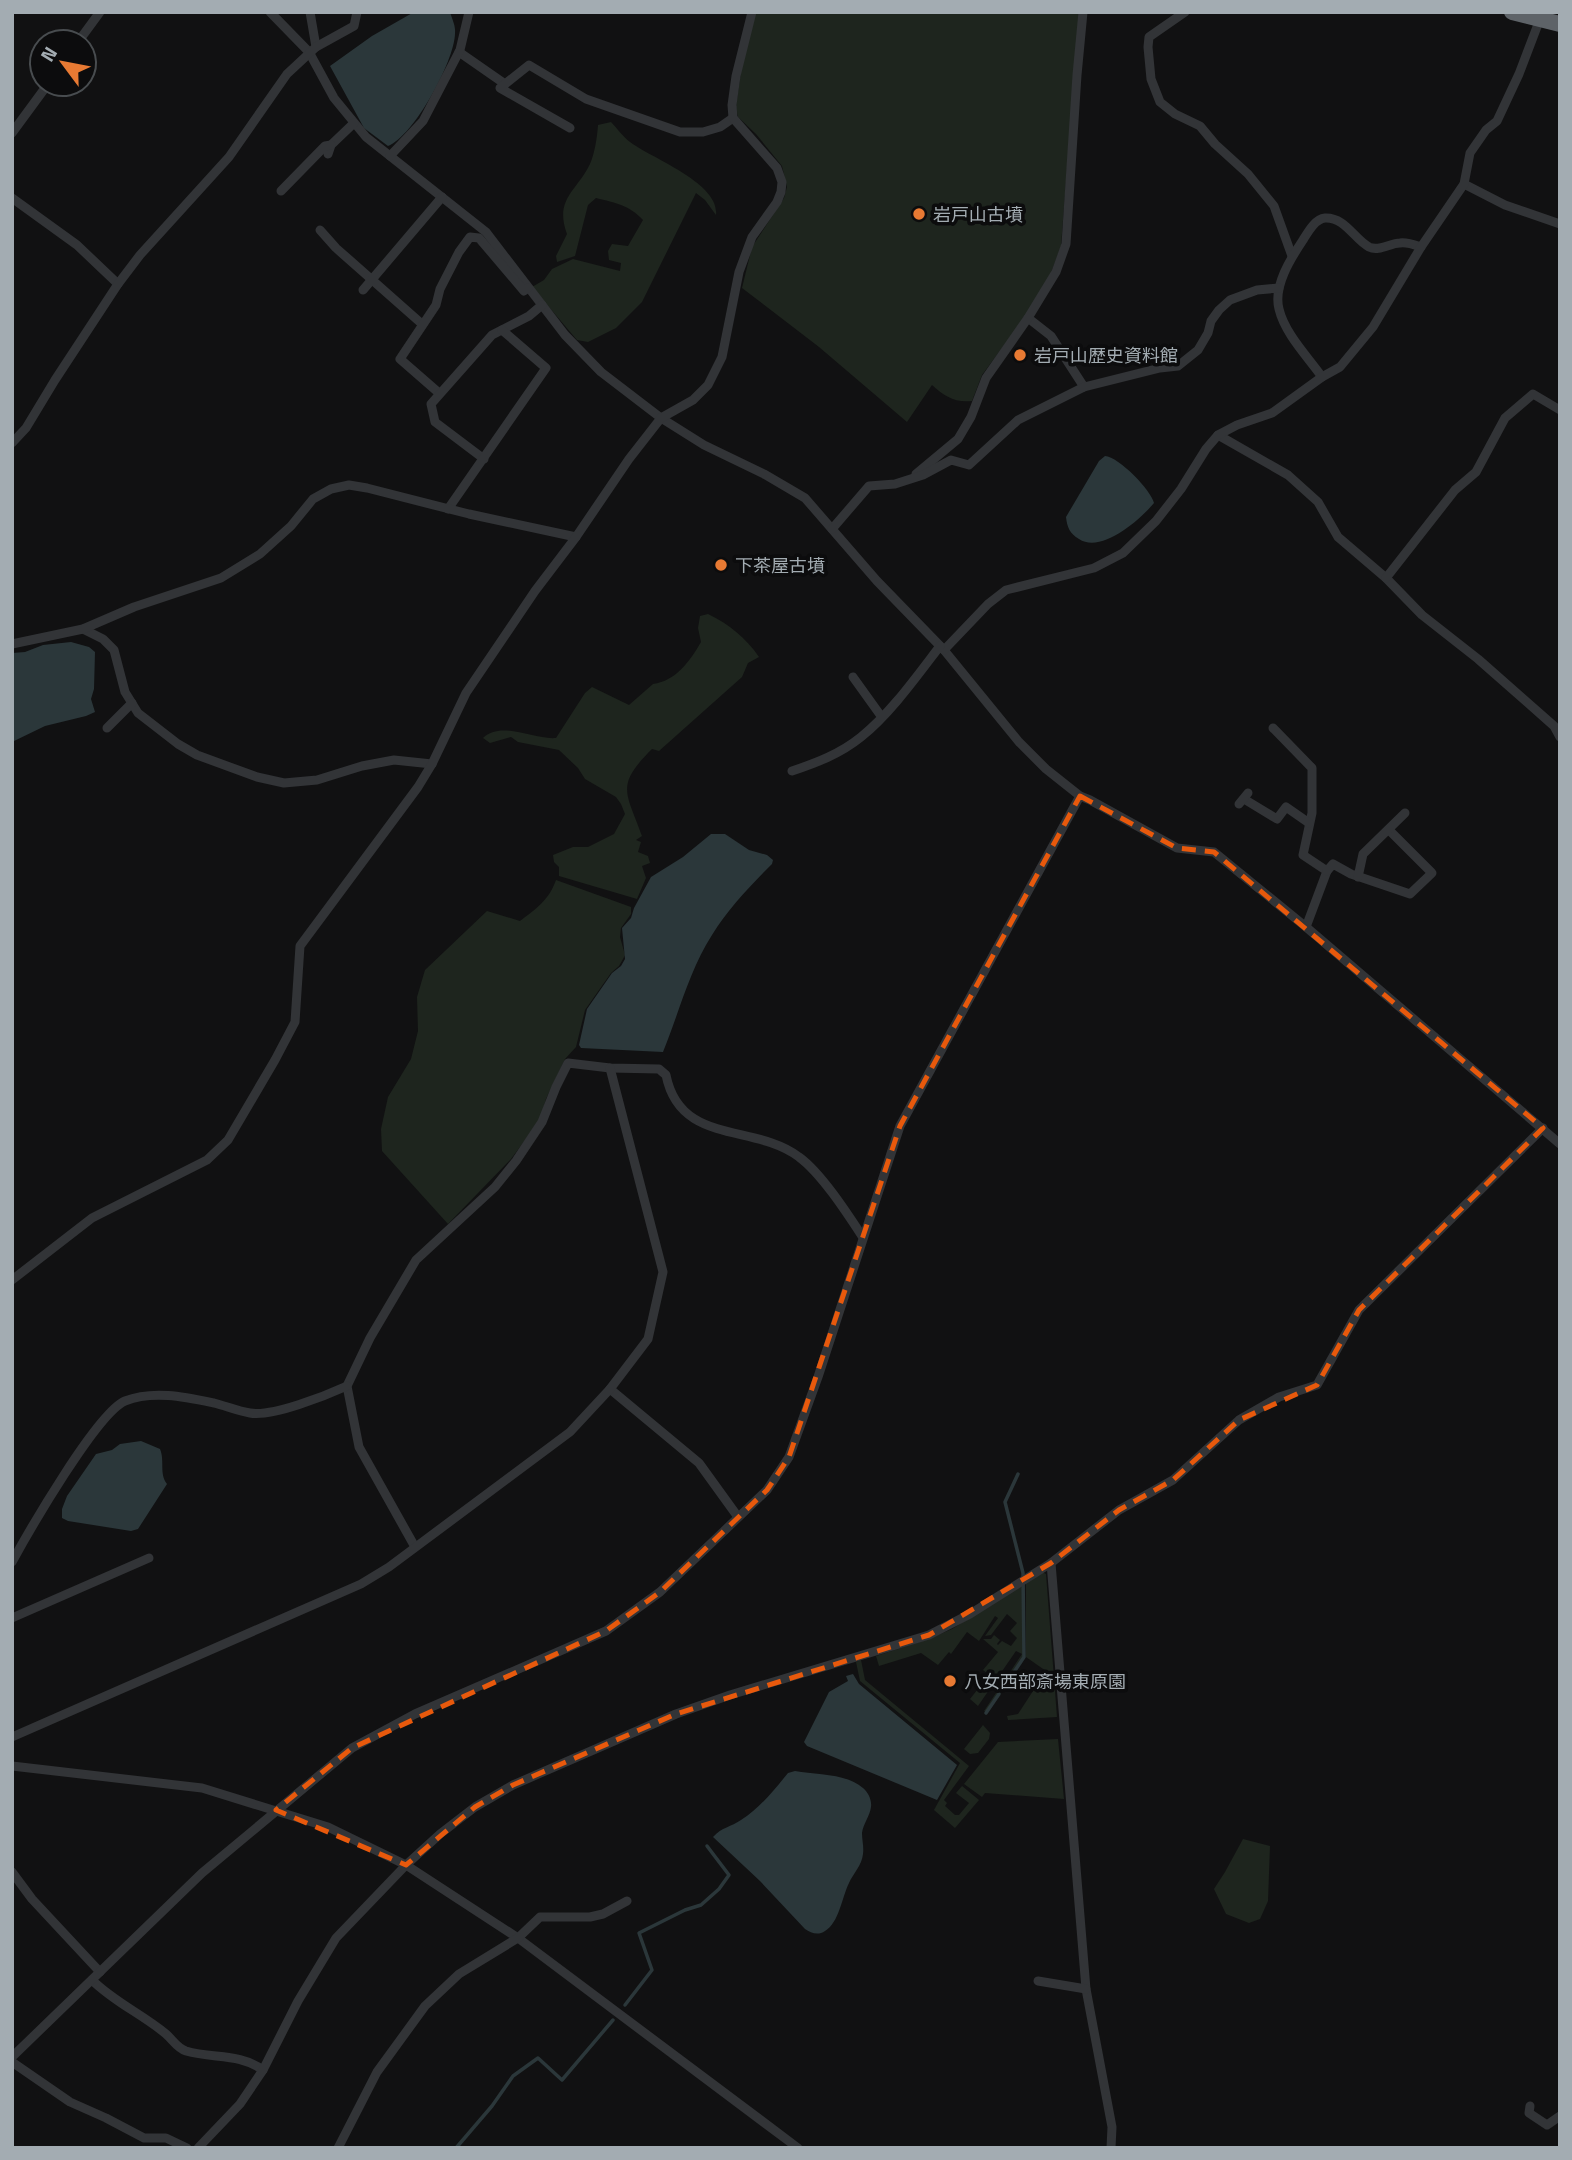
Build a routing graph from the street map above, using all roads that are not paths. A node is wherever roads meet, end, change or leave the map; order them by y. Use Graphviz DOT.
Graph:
graph roads {
  1 [pos="100,12"];
  2 [pos="270,12"];
  3 [pos="310,12"];
  4 [pos="357,12"];
  5 [pos="469,12"];
  6 [pos="752,12"];
  7 [pos="1083,12"];
  8 [pos="1185,12"];
  9 [pos="1512,12"];
  10 [pos="1550,19"];
  11 [pos="88,28"];
  12 [pos="312,50"];
  13 [pos="459,52"];
  14 [pos="505,84"];
  15 [pos="38,98"];
  16 [pos="733,118"];
  17 [pos="354,123"];
  18 [pos="570,128"];
  19 [pos="12,133"];
  20 [pos="390,156"];
  21 [pos="1464,184"];
  22 [pos="281,191"];
  23 [pos="442,197"];
  24 [pos="12,198"];
  25 [pos="1560,224"];
  26 [pos="320,230"];
  27 [pos="1421,247"];
  28 [pos="1292,256"];
  29 [pos="373,279"];
  30 [pos="118,284"];
  31 [pos="528,287"];
  32 [pos="1279,288"];
  33 [pos="363,290"];
  34 [pos="542,305"];
  35 [pos="1028,318"];
  36 [pos="422,324"];
  37 [pos="502,330"];
  38 [pos="1322,377"];
  39 [pos="1084,387"];
  40 [pos="439,393"];
  41 [pos="1560,410"];
  42 [pos="661,418"];
  43 [pos="1218,435"];
  44 [pos="12,443"];
  45 [pos="484,459"];
  46 [pos="912,477"];
  47 [pos="448,509"];
  48 [pos="832,529"];
  49 [pos="576,537"];
  50 [pos="1386,578"];
  51 [pos="83,629"];
  52 [pos="12,643"];
  53 [pos="942,648"];
  54 [pos="853,677"];
  55 [pos="132,704"];
  56 [pos="881,716"];
  57 [pos="1560,716"];
  58 [pos="1554,726"];
  59 [pos="107,728"];
  60 [pos="1273,728"];
  61 [pos="1560,737"];
  62 [pos="432,764"];
  63 [pos="792,771"];
  64 [pos="1080,796"];
  65 [pos="1244,799"];
  66 [pos="1405,813"];
  67 [pos="1309,823"];
  68 [pos="1389,830"];
  69 [pos="1327,871"];
  70 [pos="1358,877"];
  71 [pos="1306,926"];
  72 [pos="610,1068"];
  73 [pos="1543,1128"];
  74 [pos="1560,1144"];
  75 [pos="862,1236"];
  76 [pos="12,1280"];
  77 [pos="347,1386"];
  78 [pos="610,1389"];
  79 [pos="738,1517"];
  80 [pos="415,1547"];
  81 [pos="149,1558"];
  82 [pos="12,1562"];
  83 [pos="1051,1563"];
  84 [pos="12,1618"];
  85 [pos="12,1737"];
  86 [pos="12,1766"];
  87 [pos="276,1810"];
  88 [pos="406,1865"];
  89 [pos="12,1872"];
  90 [pos="627,1901"];
  91 [pos="517,1938"];
  92 [pos="100,1972"];
  93 [pos="92,1980"];
  94 [pos="1038,1980"];
  95 [pos="1086,1989"];
  96 [pos="12,2059"];
  97 [pos="263,2070"];
  98 [pos="1530,2106"];
  99 [pos="1560,2116"];
  100 [pos="187,2148"];
  101 [pos="198,2148"];
  102 [pos="338,2148"];
  103 [pos="798,2148"];
  104 [pos="1111,2148"];
  1 -- 11 [label="street"];
  2 -- 12 [label="street"];
  3 -- 12 [label="street"];
  4 -- 12 [label="street"];
  5 -- 13 [label="street"];
  6 -- 16 [label="street"];
  7 -- 35 [label="street"];
  8 -- 28 [label="street"];
  9 -- 10 [label="highway"];
  10 -- 21 [label="street"];
  12 -- 17 [label="street"];
  12 -- 30 [label="street"];
  13 -- 14 [label="street"];
  13 -- 20 [label="street"];
  14 -- 16 [label="street"];
  14 -- 18 [label="street"];
  15 -- 19 [label="street"];
  16 -- 42 [label="street"];
  17 -- 20 [label="street"];
  17 -- 22 [label="street"];
  20 -- 23 [label="street"];
  21 -- 25 [label="street"];
  21 -- 27 [label="street"];
  23 -- 29 [label="street"];
  23 -- 31 [label="street"];
  24 -- 30 [label="street"];
  26 -- 29 [label="street"];
  27 -- 28 [label="street"];
  27 -- 38 [label="street"];
  28 -- 32 [label="street"];
  29 -- 33 [label="street"];
  29 -- 36 [label="street"];
  30 -- 44 [label="street"];
  31 -- 34 [label="street"];
  31 -- 36 [label="street"];
  32 -- 38 [label="street"];
  32 -- 39 [label="street"];
  34 -- 37 [label="street"];
  34 -- 42 [label="street"];
  35 -- 39 [label="street"];
  35 -- 46 [label="street"];
  36 -- 40 [label="street"];
  37 -- 40 [label="street"];
  37 -- 45 [label="street"];
  38 -- 43 [label="street"];
  39 -- 46 [label="street"];
  40 -- 45 [label="street"];
  41 -- 50 [label="street"];
  42 -- 48 [label="street"];
  42 -- 49 [label="street"];
  43 -- 50 [label="street"];
  43 -- 53 [label="street"];
  45 -- 47 [label="street"];
  46 -- 48 [label="street"];
  47 -- 49 [label="street"];
  47 -- 51 [label="street"];
  48 -- 53 [label="street"];
  49 -- 62 [label="street"];
  50 -- 58 [label="street"];
  51 -- 52 [label="street"];
  51 -- 55 [label="street"];
  53 -- 56 [label="street"];
  53 -- 64 [label="street"];
  54 -- 56 [label="street"];
  55 -- 59 [label="street"];
  55 -- 62 [label="street"];
  56 -- 63 [label="street"];
  57 -- 58 [label="street"];
  58 -- 61 [label="street"];
  60 -- 67 [label="street"];
  62 -- 76 [label="street"];
  64 -- 71 [label="street"];
  64 -- 75 [label="street"];
  65 -- 67 [label="street"];
  66 -- 68 [label="street"];
  67 -- 69 [label="street"];
  68 -- 70 [label="street"];
  68 -- 70 [label="street"];
  69 -- 70 [label="street"];
  69 -- 71 [label="street"];
  71 -- 73 [label="street"];
  72 -- 75 [label="street"];
  72 -- 77 [label="street"];
  72 -- 78 [label="street"];
  73 -- 74 [label="street"];
  73 -- 83 [label="street"];
  75 -- 79 [label="street"];
  77 -- 80 [label="street"];
  77 -- 82 [label="street"];
  78 -- 79 [label="street"];
  78 -- 80 [label="street"];
  79 -- 87 [label="street"];
  80 -- 85 [label="street"];
  81 -- 84 [label="street"];
  83 -- 88 [label="street"];
  83 -- 95 [label="street"];
  86 -- 87 [label="street"];
  87 -- 88 [label="street"];
  87 -- 92 [label="street"];
  88 -- 91 [label="street"];
  88 -- 97 [label="street"];
  89 -- 92 [label="street"];
  90 -- 91 [label="street"];
  91 -- 102 [label="street"];
  91 -- 103 [label="street"];
  92 -- 93 [label="street"];
  93 -- 96 [label="street"];
  93 -- 97 [label="street"];
  94 -- 95 [label="street"];
  95 -- 104 [label="street"];
  96 -- 100 [label="street"];
  97 -- 101 [label="street"];
  98 -- 99 [label="street"];
}
